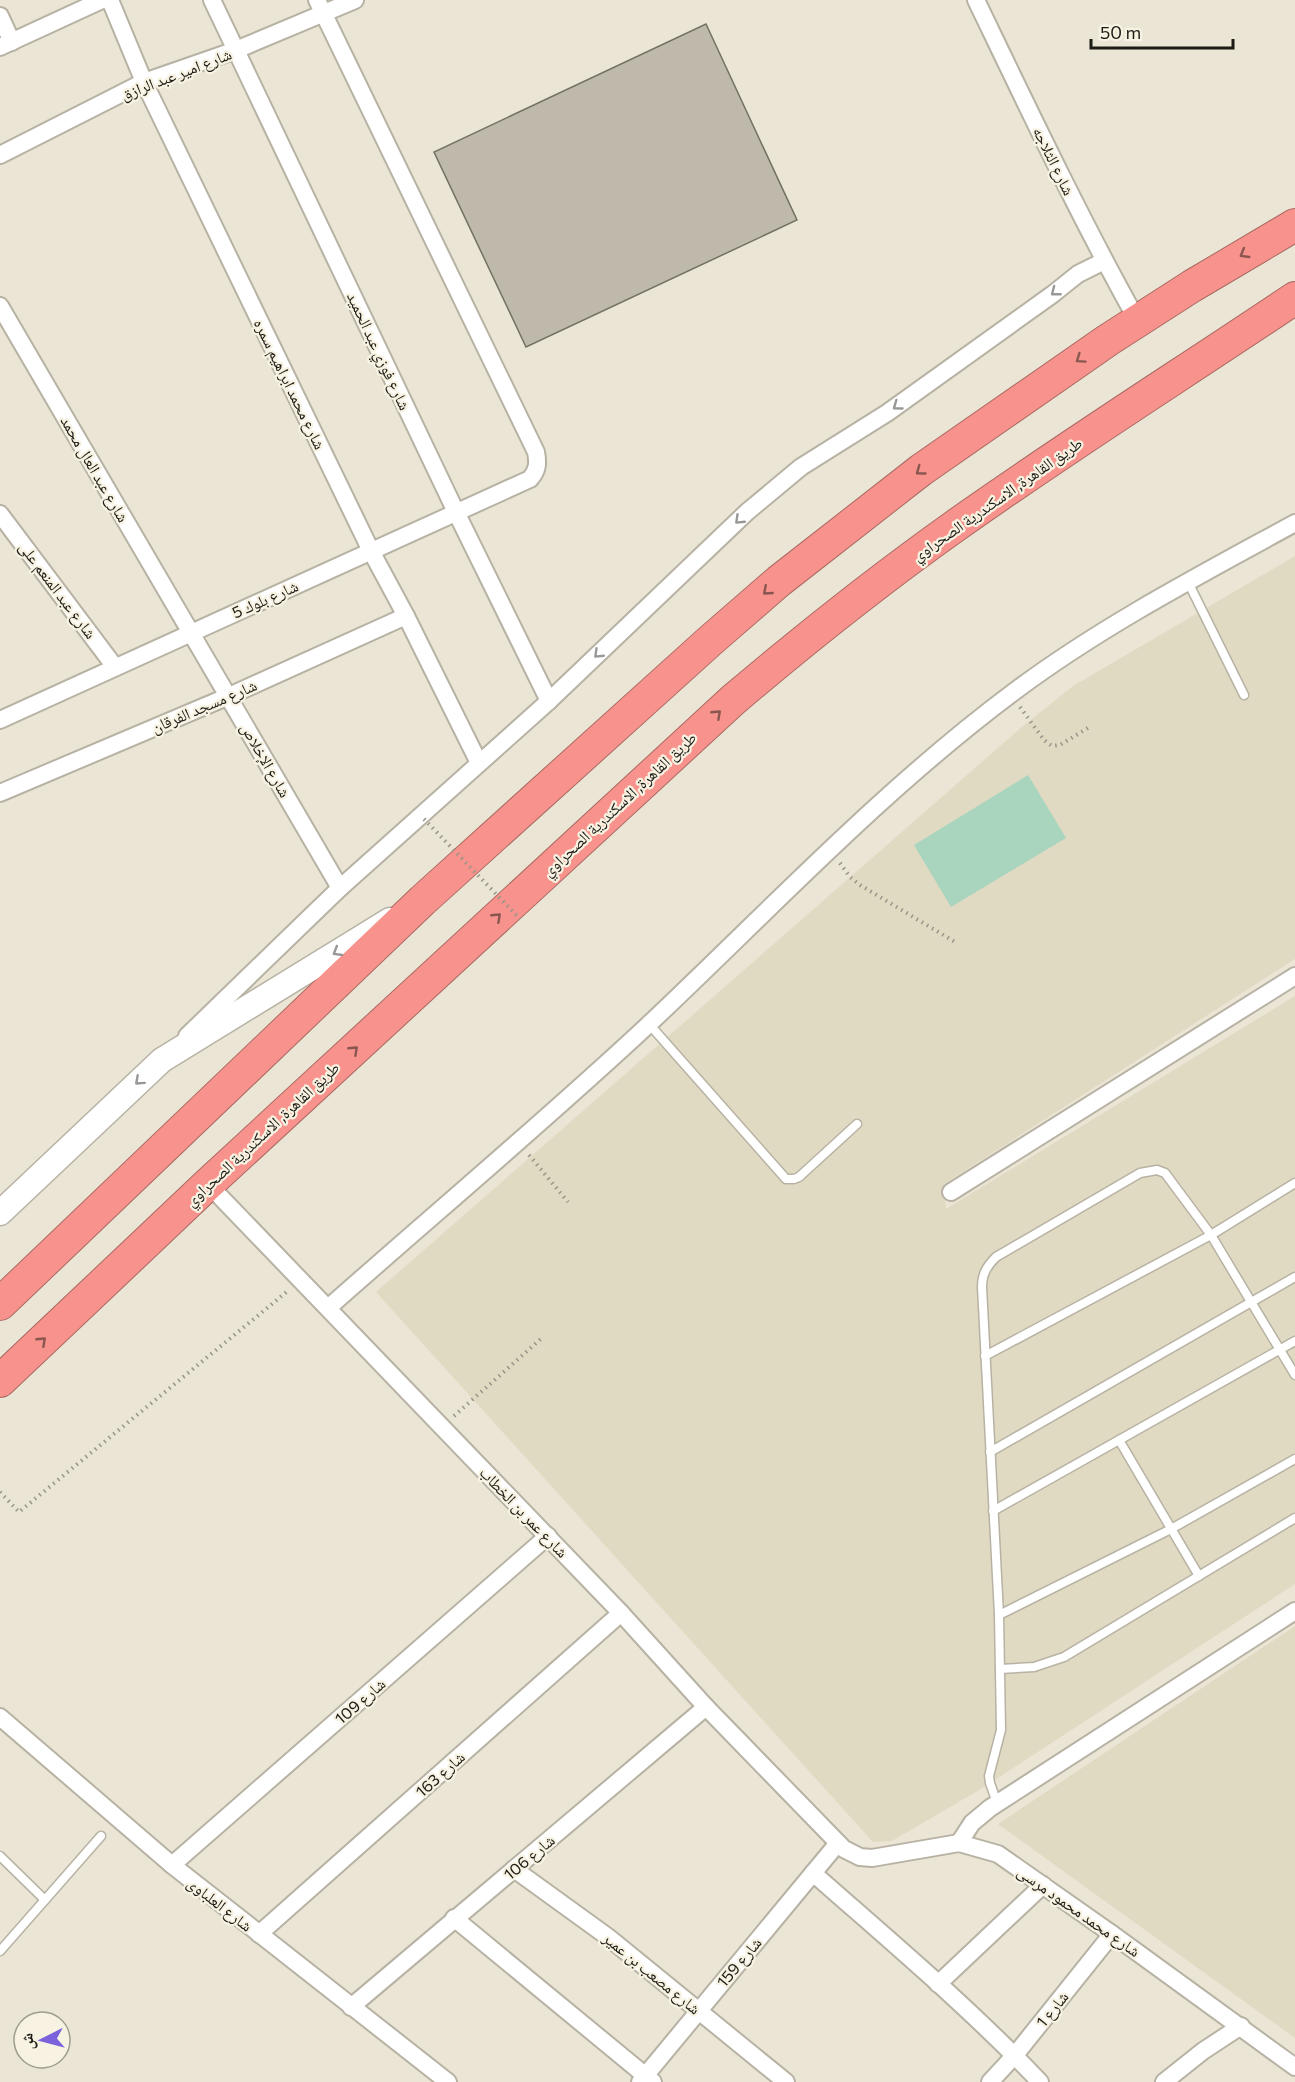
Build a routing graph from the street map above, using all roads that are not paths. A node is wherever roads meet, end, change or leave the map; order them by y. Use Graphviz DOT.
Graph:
graph roads {
  1 [pos="102,0"];
  2 [pos="110,0"];
  3 [pos="212,0"];
  4 [pos="355,0"];
  5 [pos="976,0"];
  6 [pos="321,7"];
  7 [pos="0,16"];
  8 [pos="6,45"];
  9 [pos="236,51"];
  10 [pos="144,82"];
  11 [pos="0,155"];
  12 [pos="1295,225"];
  13 [pos="1104,261"];
  14 [pos="1295,298"];
  15 [pos="0,306"];
  16 [pos="1137,320"];
  17 [pos="456,512"];
  18 [pos="0,514"];
  19 [pos="1295,523"];
  20 [pos="371,551"];
  21 [pos="1188,582"];
  22 [pos="406,616"];
  23 [pos="191,633"];
  24 [pos="115,667"];
  25 [pos="1244,695"];
  26 [pos="229,696"];
  27 [pos="549,701"];
  28 [pos="1,717"];
  29 [pos="479,763"];
  30 [pos="0,793"];
  31 [pos="340,888"];
  32 [pos="423,900"];
  33 [pos="1295,976"];
  34 [pos="649,1024"];
  35 [pos="162,1060"];
  36 [pos="857,1124"];
  37 [pos="1295,1183"];
  38 [pos="208,1184"];
  39 [pos="951,1192"];
  40 [pos="0,1212"];
  41 [pos="1211,1235"];
  42 [pos="1295,1276"];
  43 [pos="1253,1301"];
  44 [pos="0,1304"];
  45 [pos="328,1308"];
  46 [pos="1295,1341"];
  47 [pos="1280,1350"];
  48 [pos="985,1356"];
  49 [pos="1295,1375"];
  50 [pos="0,1381"];
  51 [pos="1119,1440"];
  52 [pos="990,1452"];
  53 [pos="1295,1459"];
  54 [pos="993,1511"];
  55 [pos="1295,1518"];
  56 [pos="1170,1529"];
  57 [pos="548,1536"];
  58 [pos="1199,1576"];
  59 [pos="1295,1611"];
  60 [pos="621,1613"];
  61 [pos="999,1615"];
  62 [pos="1000,1669"];
  63 [pos="706,1707"];
  64 [pos="0,1718"];
  65 [pos="997,1803"];
  66 [pos="101,1836"];
  67 [pos="838,1843"];
  68 [pos="959,1843"];
  69 [pos="0,1856"];
  70 [pos="172,1865"];
  71 [pos="514,1869"];
  72 [pos="813,1874"];
  73 [pos="1043,1885"];
  74 [pos="45,1900"];
  75 [pos="454,1918"];
  76 [pos="258,1934"];
  77 [pos="1112,1934"];
  78 [pos="1,1947"];
  79 [pos="938,1984"];
  80 [pos="351,2007"];
  81 [pos="699,2011"];
  82 [pos="1240,2026"];
  83 [pos="1015,2055"];
  84 [pos="1295,2067"];
  85 [pos="646,2080"];
  86 [pos="448,2082"];
  87 [pos="786,2082"];
  88 [pos="990,2082"];
  89 [pos="1040,2082"];
  90 [pos="1164,2082"];
  1 -- 8 [label="street"];
  2 -- 10 [label="street, شارع محمد ابراهيم سمره"];
  3 -- 9 [label="street, شارع فوزي عبد الحميد"];
  4 -- 6 [label="street, شارع امير عبد الرازق"];
  5 -- 13 [label="street, شارع الثلاجه"];
  6 -- 9 [label="street, شارع امير عبد الرازق"];
  6 -- 17 [label="street, شارع بلوك 5"];
  7 -- 8 [label="street"];
  9 -- 10 [label="street, شارع امير عبد الرازق"];
  9 -- 17 [label="street, شارع فوزي عبد الحميد"];
  10 -- 11 [label="street, شارع امير عبد الرازق"];
  10 -- 20 [label="street, شارع محمد ابراهيم سمره"];
  12 -- 16 [label="highway, one-way"];
  13 -- 16 [label="street, شارع الثلاجه"];
  13 -- 27 [label="street, one-way"];
  38 -- 14 [label="highway, طريق القاهرة, الاسكندرية الصحراوي, one-way"];
  15 -- 23 [label="street, شارع عبد العال محمد"];
  16 -- 32 [label="highway, one-way"];
  17 -- 20 [label="street, شارع بلوك 5"];
  17 -- 27 [label="street, شارع فوزي عبد الحميد"];
  18 -- 24 [label="street, شارع عبد المنعم على"];
  19 -- 21 [label="street"];
  20 -- 22 [label="street, شارع محمد ابراهيم سمره"];
  20 -- 23 [label="street, شارع بلوك 5"];
  21 -- 25 [label="lane"];
  21 -- 34 [label="street"];
  22 -- 26 [label="street, شارع مسجد الفرقان"];
  22 -- 29 [label="street, شارع محمد ابراهيم سمره"];
  23 -- 24 [label="street, شارع بلوك 5"];
  23 -- 26 [label="street, شارع الإخلاص"];
  24 -- 28 [label="street, شارع بلوك 5"];
  26 -- 30 [label="street, شارع مسجد الفرقان"];
  26 -- 31 [label="street, شارع الإخلاص"];
  27 -- 29 [label="street"];
  29 -- 31 [label="street"];
  31 -- 35 [label="street"];
  32 -- 35 [label="street, one-way"];
  32 -- 44 [label="highway"];
  33 -- 39 [label="street"];
  34 -- 36 [label="lane"];
  34 -- 45 [label="street"];
  35 -- 40 [label="street, one-way"];
  37 -- 41 [label="lane"];
  38 -- 45 [label="street, شارع عمر بن الخطاب"];
  50 -- 38 [label="highway, طريق القاهرة, الاسكندرية الصحراوي, one-way"];
  41 -- 43 [label="lane"];
  41 -- 48 [label="lane"];
  41 -- 48 [label="lane"];
  42 -- 43 [label="lane"];
  43 -- 47 [label="lane"];
  43 -- 52 [label="lane"];
  45 -- 57 [label="street, شارع عمر بن الخطاب"];
  46 -- 47 [label="lane"];
  47 -- 49 [label="lane"];
  47 -- 51 [label="lane"];
  48 -- 52 [label="lane"];
  51 -- 54 [label="lane"];
  51 -- 56 [label="lane"];
  52 -- 54 [label="lane"];
  53 -- 56 [label="lane"];
  54 -- 61 [label="lane"];
  55 -- 58 [label="lane"];
  56 -- 58 [label="lane"];
  56 -- 61 [label="lane"];
  57 -- 60 [label="street, شارع عمر بن الخطاب"];
  57 -- 70 [label="street, شارع 109"];
  58 -- 62 [label="lane"];
  59 -- 65 [label="street"];
  60 -- 63 [label="street, شارع عمر بن الخطاب"];
  60 -- 76 [label="street, شارع 163"];
  61 -- 62 [label="lane"];
  62 -- 65 [label="lane"];
  63 -- 67 [label="street, شارع عمر بن الخطاب"];
  63 -- 71 [label="street, شارع 106"];
  64 -- 70 [label="street, شارع العلباوى"];
  65 -- 68 [label="street"];
  66 -- 74 [label="lane"];
  67 -- 68 [label="street, شارع محمد محمود مرسى"];
  67 -- 72 [label="street, شارع 159"];
  68 -- 73 [label="street, شارع محمد محمود مرسى"];
  69 -- 74 [label="lane"];
  70 -- 76 [label="street, شارع العلباوى"];
  71 -- 75 [label="street, شارع 106"];
  71 -- 81 [label="street, شارع مصعب بن عمير"];
  72 -- 79 [label="street"];
  72 -- 81 [label="street, شارع 159"];
  73 -- 77 [label="street, شارع محمد محمود مرسى"];
  73 -- 79 [label="street"];
  74 -- 78 [label="lane"];
  75 -- 80 [label="street, شارع 106"];
  75 -- 85 [label="street"];
  76 -- 80 [label="street, شارع العلباوى"];
  77 -- 82 [label="street, شارع محمد محمود مرسى"];
  77 -- 83 [label="street, شارع 1"];
  79 -- 83 [label="street"];
  80 -- 86 [label="street, شارع العلباوى"];
  81 -- 85 [label="street, شارع 159"];
  81 -- 87 [label="street, شارع مصعب بن عمير"];
  82 -- 84 [label="street, شارع محمد محمود مرسى"];
  82 -- 90 [label="street"];
  83 -- 88 [label="street, شارع 1"];
  83 -- 89 [label="street"];
}
